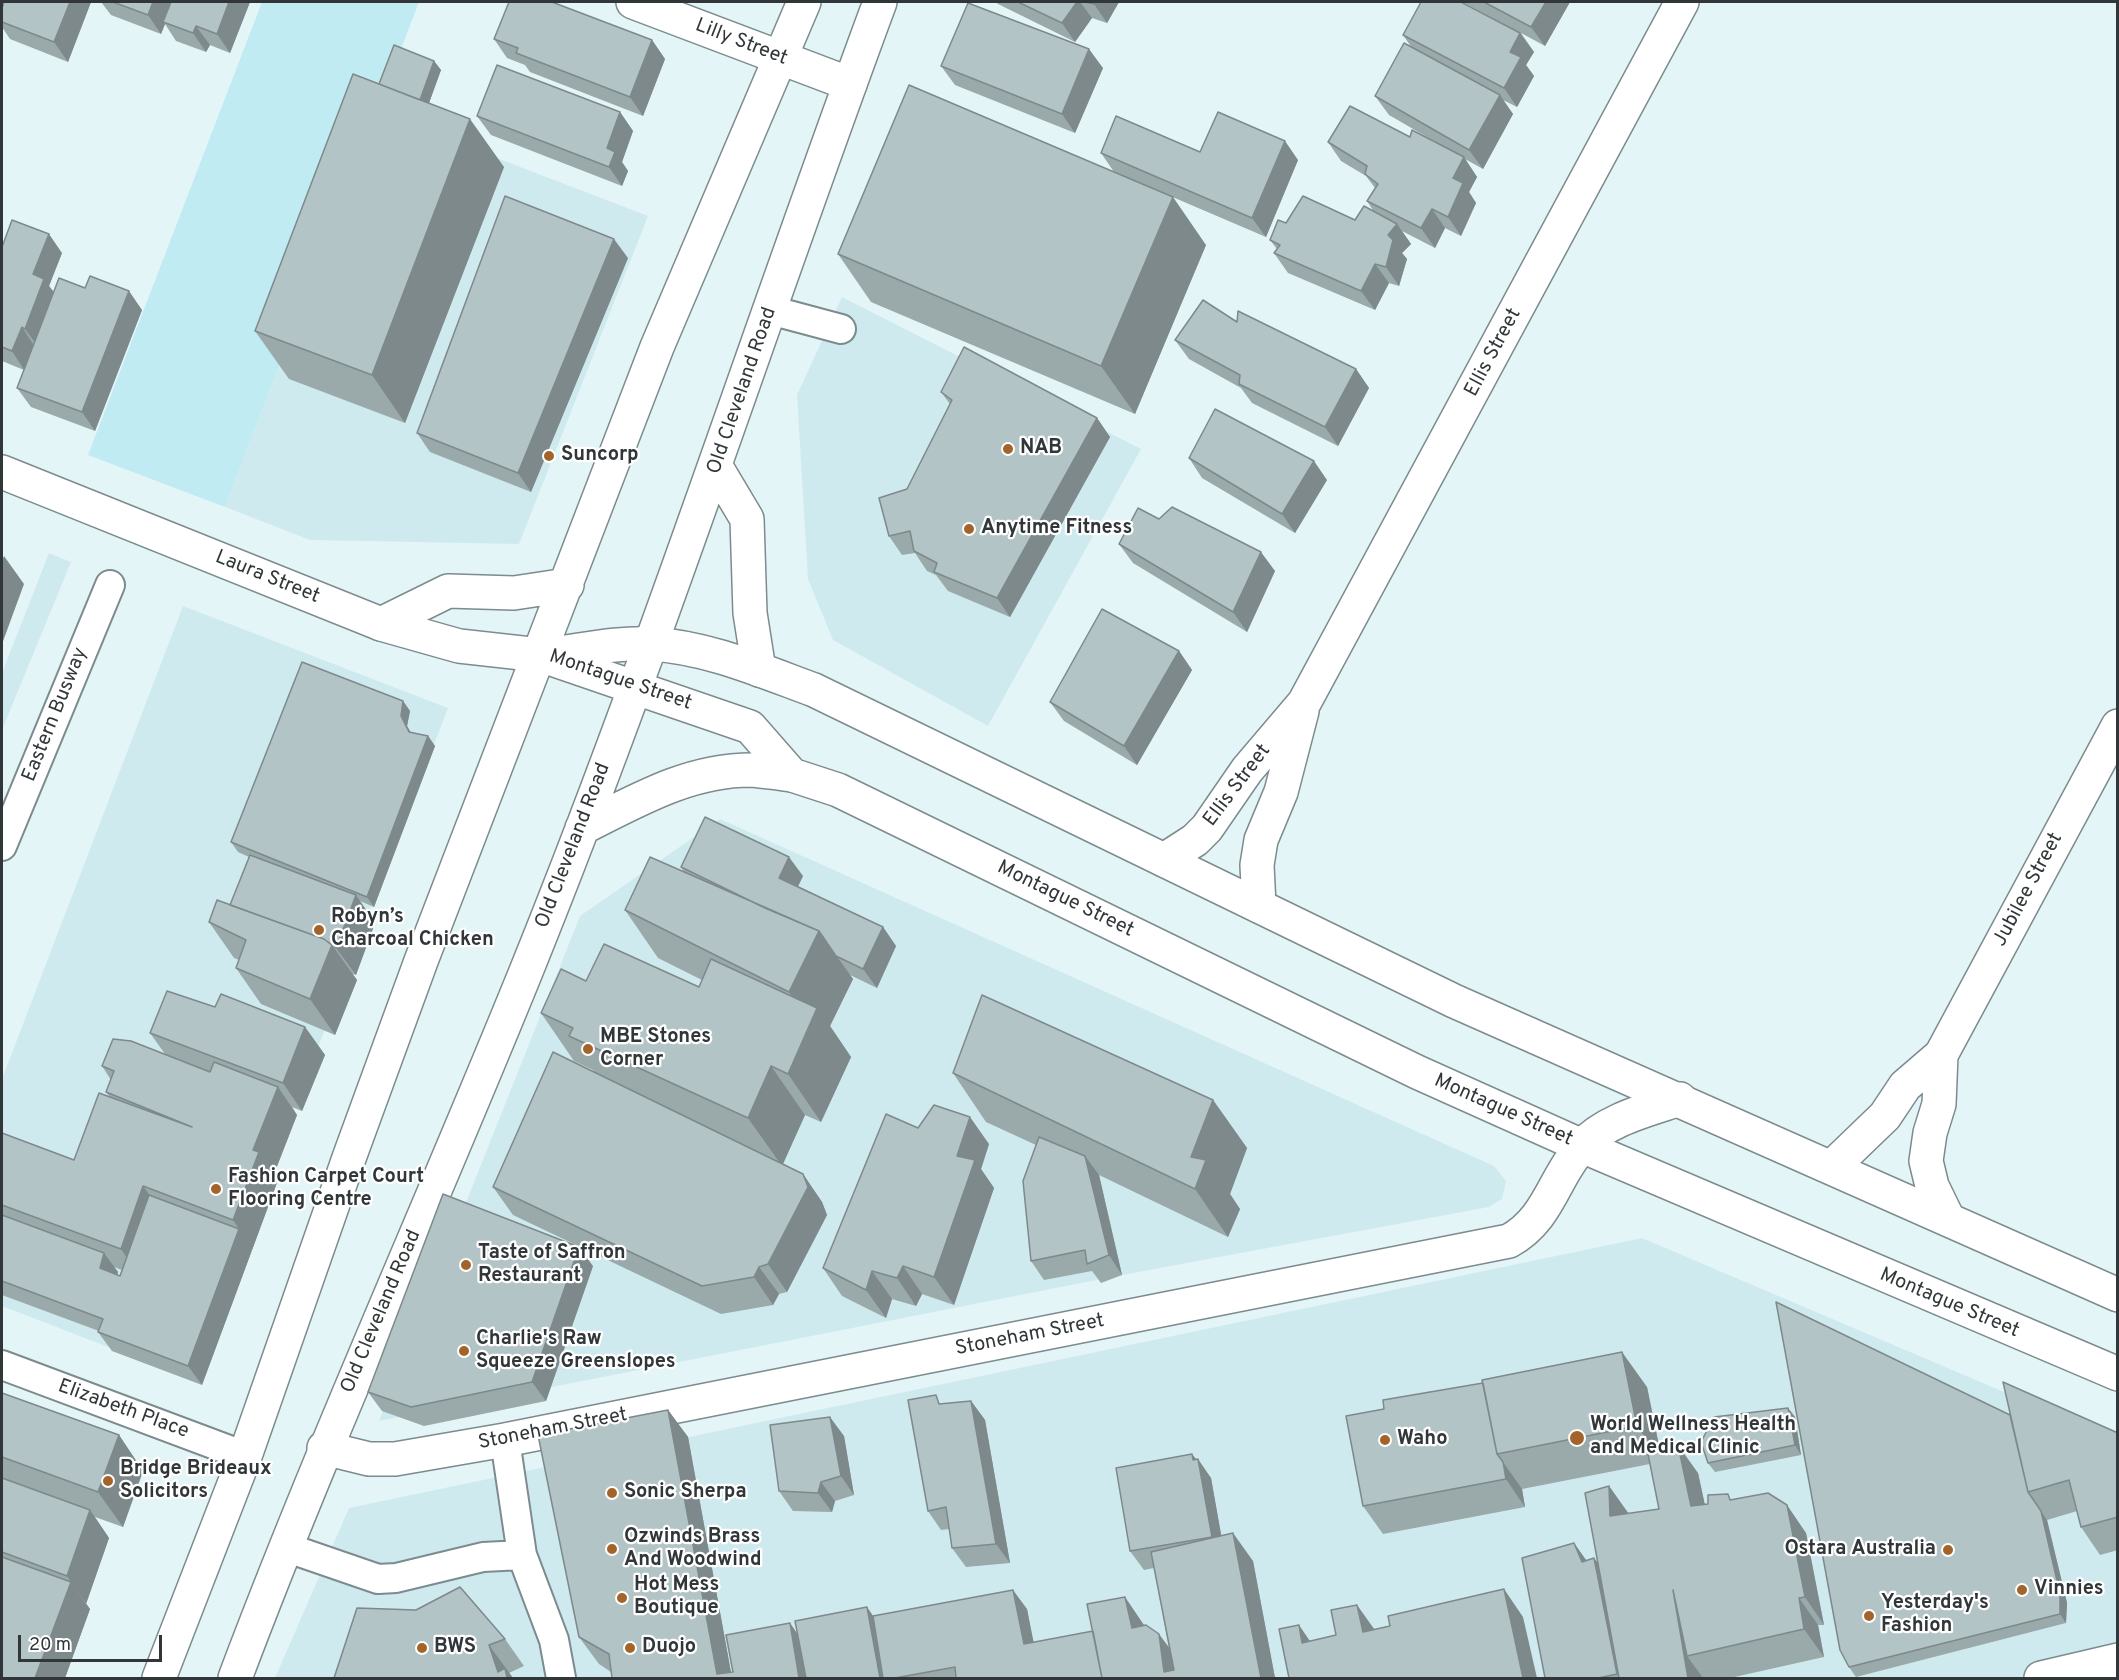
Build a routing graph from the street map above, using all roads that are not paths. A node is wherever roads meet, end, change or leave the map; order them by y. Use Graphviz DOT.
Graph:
graph roads {
  1 [pos="633,2"];
  2 [pos="804,2"];
  3 [pos="880,2"];
  4 [pos="1682,2"];
  5 [pos="780,57"];
  6 [pos="850,84"];
  7 [pos="770,310"];
  8 [pos="841,329"];
  9 [pos="716,467"];
  10 [pos="2,472"];
  11 [pos="110,585"];
  12 [pos="567,585"];
  13 [pos="381,624"];
  14 [pos="650,644"];
  15 [pos="540,655"];
  16 [pos="759,670"];
  17 [pos="634,686"];
  18 [pos="1304,704"];
  19 [pos="2118,726"];
  20 [pos="792,775"];
  21 [pos="582,828"];
  22 [pos="2,846"];
  23 [pos="1164,860"];
  24 [pos="1259,906"];
  25 [pos="1941,1055"];
  26 [pos="1680,1099"];
  27 [pos="1582,1146"];
  28 [pos="1832,1167"];
  29 [pos="1948,1220"];
  30 [pos="2118,1295"];
  31 [pos="2,1365"];
  32 [pos="2118,1374"];
  33 [pos="505,1440"];
  34 [pos="324,1448"];
  35 [pos="245,1456"];
  36 [pos="285,1546"];
  37 [pos="522,1556"];
  38 [pos="2118,1660"];
  39 [pos="159,1678"];
  40 [pos="235,1678"];
  41 [pos="561,1678"];
  42 [pos="2041,1678"];
  1 -- 5 [label="main road, Lilly Street"];
  2 -- 5 [label="main road"];
  3 -- 6 [label="main road, Old Cleveland Road"];
  4 -- 18 [label="main road, Ellis Street"];
  5 -- 6 [label="main road, Lilly Street"];
  5 -- 12 [label="main road"];
  6 -- 7 [label="main road, Old Cleveland Road"];
  7 -- 8 [label="lane"];
  7 -- 9 [label="main road, Old Cleveland Road"];
  9 -- 14 [label="main road, Old Cleveland Road"];
  9 -- 16 [label="main road"];
  10 -- 13 [label="main road, Laura Street"];
  11 -- 22 [label="lane, Eastern Busway"];
  12 -- 13 [label="main road"];
  12 -- 15 [label="main road"];
  13 -- 15 [label="main road, Laura Street"];
  14 -- 15 [label="main road, Montague Street"];
  14 -- 16 [label="main road, Montague Street"];
  14 -- 17 [label="main road, Old Cleveland Road"];
  15 -- 17 [label="main road, Montague Street"];
  15 -- 35 [label="main road"];
  16 -- 23 [label="main road, Montague Street"];
  17 -- 20 [label="main road, Montague Street"];
  17 -- 21 [label="main road, Old Cleveland Road"];
  18 -- 23 [label="main road, Ellis Street"];
  18 -- 24 [label="main road, Ellis Street"];
  19 -- 25 [label="main road, Jubilee Street"];
  20 -- 21 [label="main road"];
  20 -- 27 [label="main road, Montague Street"];
  21 -- 34 [label="main road, Old Cleveland Road"];
  23 -- 24 [label="main road, Montague Street"];
  24 -- 26 [label="main road, Montague Street"];
  25 -- 28 [label="main road, Jubilee Street"];
  25 -- 29 [label="main road, Jubilee Street"];
  26 -- 27 [label="main road, Stoneham Street"];
  26 -- 28 [label="main road, Montague Street"];
  27 -- 32 [label="main road, Montague Street"];
  27 -- 33 [label="main road, Stoneham Street"];
  28 -- 29 [label="main road, Montague Street"];
  29 -- 30 [label="main road, Montague Street"];
  31 -- 35 [label="lane, Elizabeth Place"];
  33 -- 34 [label="main road, Stoneham Street"];
  33 -- 37 [label="lane"];
  34 -- 36 [label="main road, Old Cleveland Road"];
  35 -- 39 [label="main road"];
  36 -- 37 [label="lane"];
  36 -- 40 [label="main road, Old Cleveland Road"];
  37 -- 41 [label="lane"];
  38 -- 42 [label="main road"];
}
